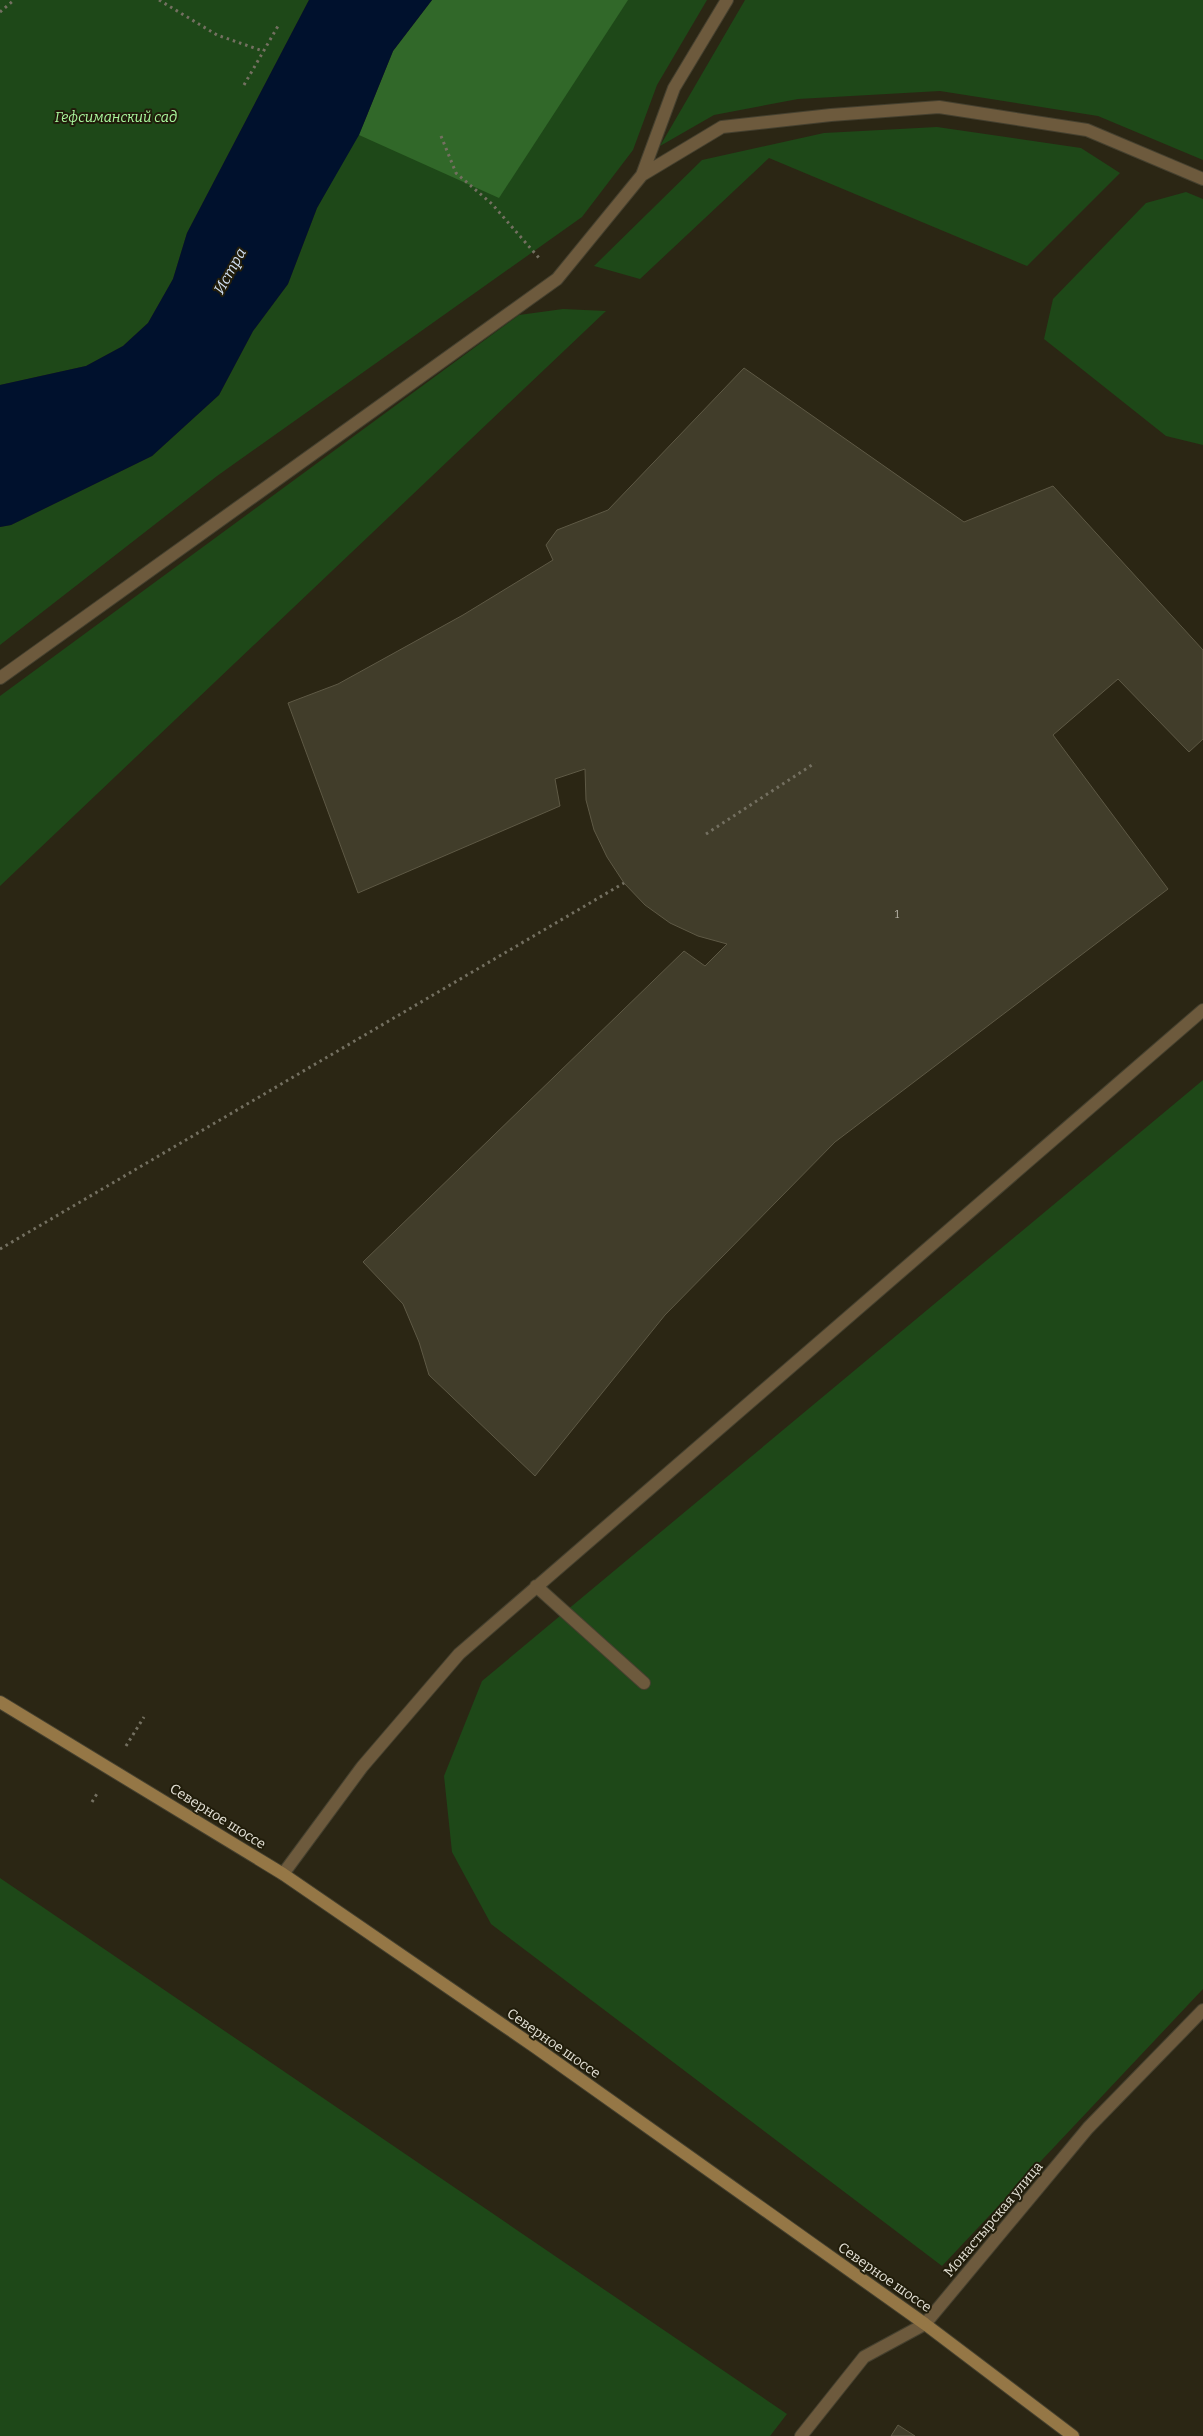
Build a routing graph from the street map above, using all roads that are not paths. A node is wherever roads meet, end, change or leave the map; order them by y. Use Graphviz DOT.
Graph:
graph roads {
  1 [pos="727,0"];
  2 [pos="642,175"];
  3 [pos="1203,179"];
  4 [pos="0,678"];
  5 [pos="1203,1010"];
  6 [pos="536,1586"];
  7 [pos="644,1683"];
  8 [pos="0,1702"];
  9 [pos="283,1874"];
  10 [pos="1203,2010"];
  11 [pos="926,2324"];
  12 [pos="801,2436"];
  13 [pos="1073,2436"];
  1 -- 2 [label="street"];
  2 -- 3 [label="street"];
  2 -- 4 [label="street"];
  5 -- 6 [label="street"];
  6 -- 7 [label="street"];
  6 -- 9 [label="street"];
  8 -- 9 [label="main road, Северное шоссе"];
  9 -- 11 [label="main road, Северное шоссе"];
  10 -- 11 [label="street, Монастырская улица"];
  11 -- 12 [label="street, Монастырская улица"];
  11 -- 13 [label="main road, Северное шоссе"];
}
